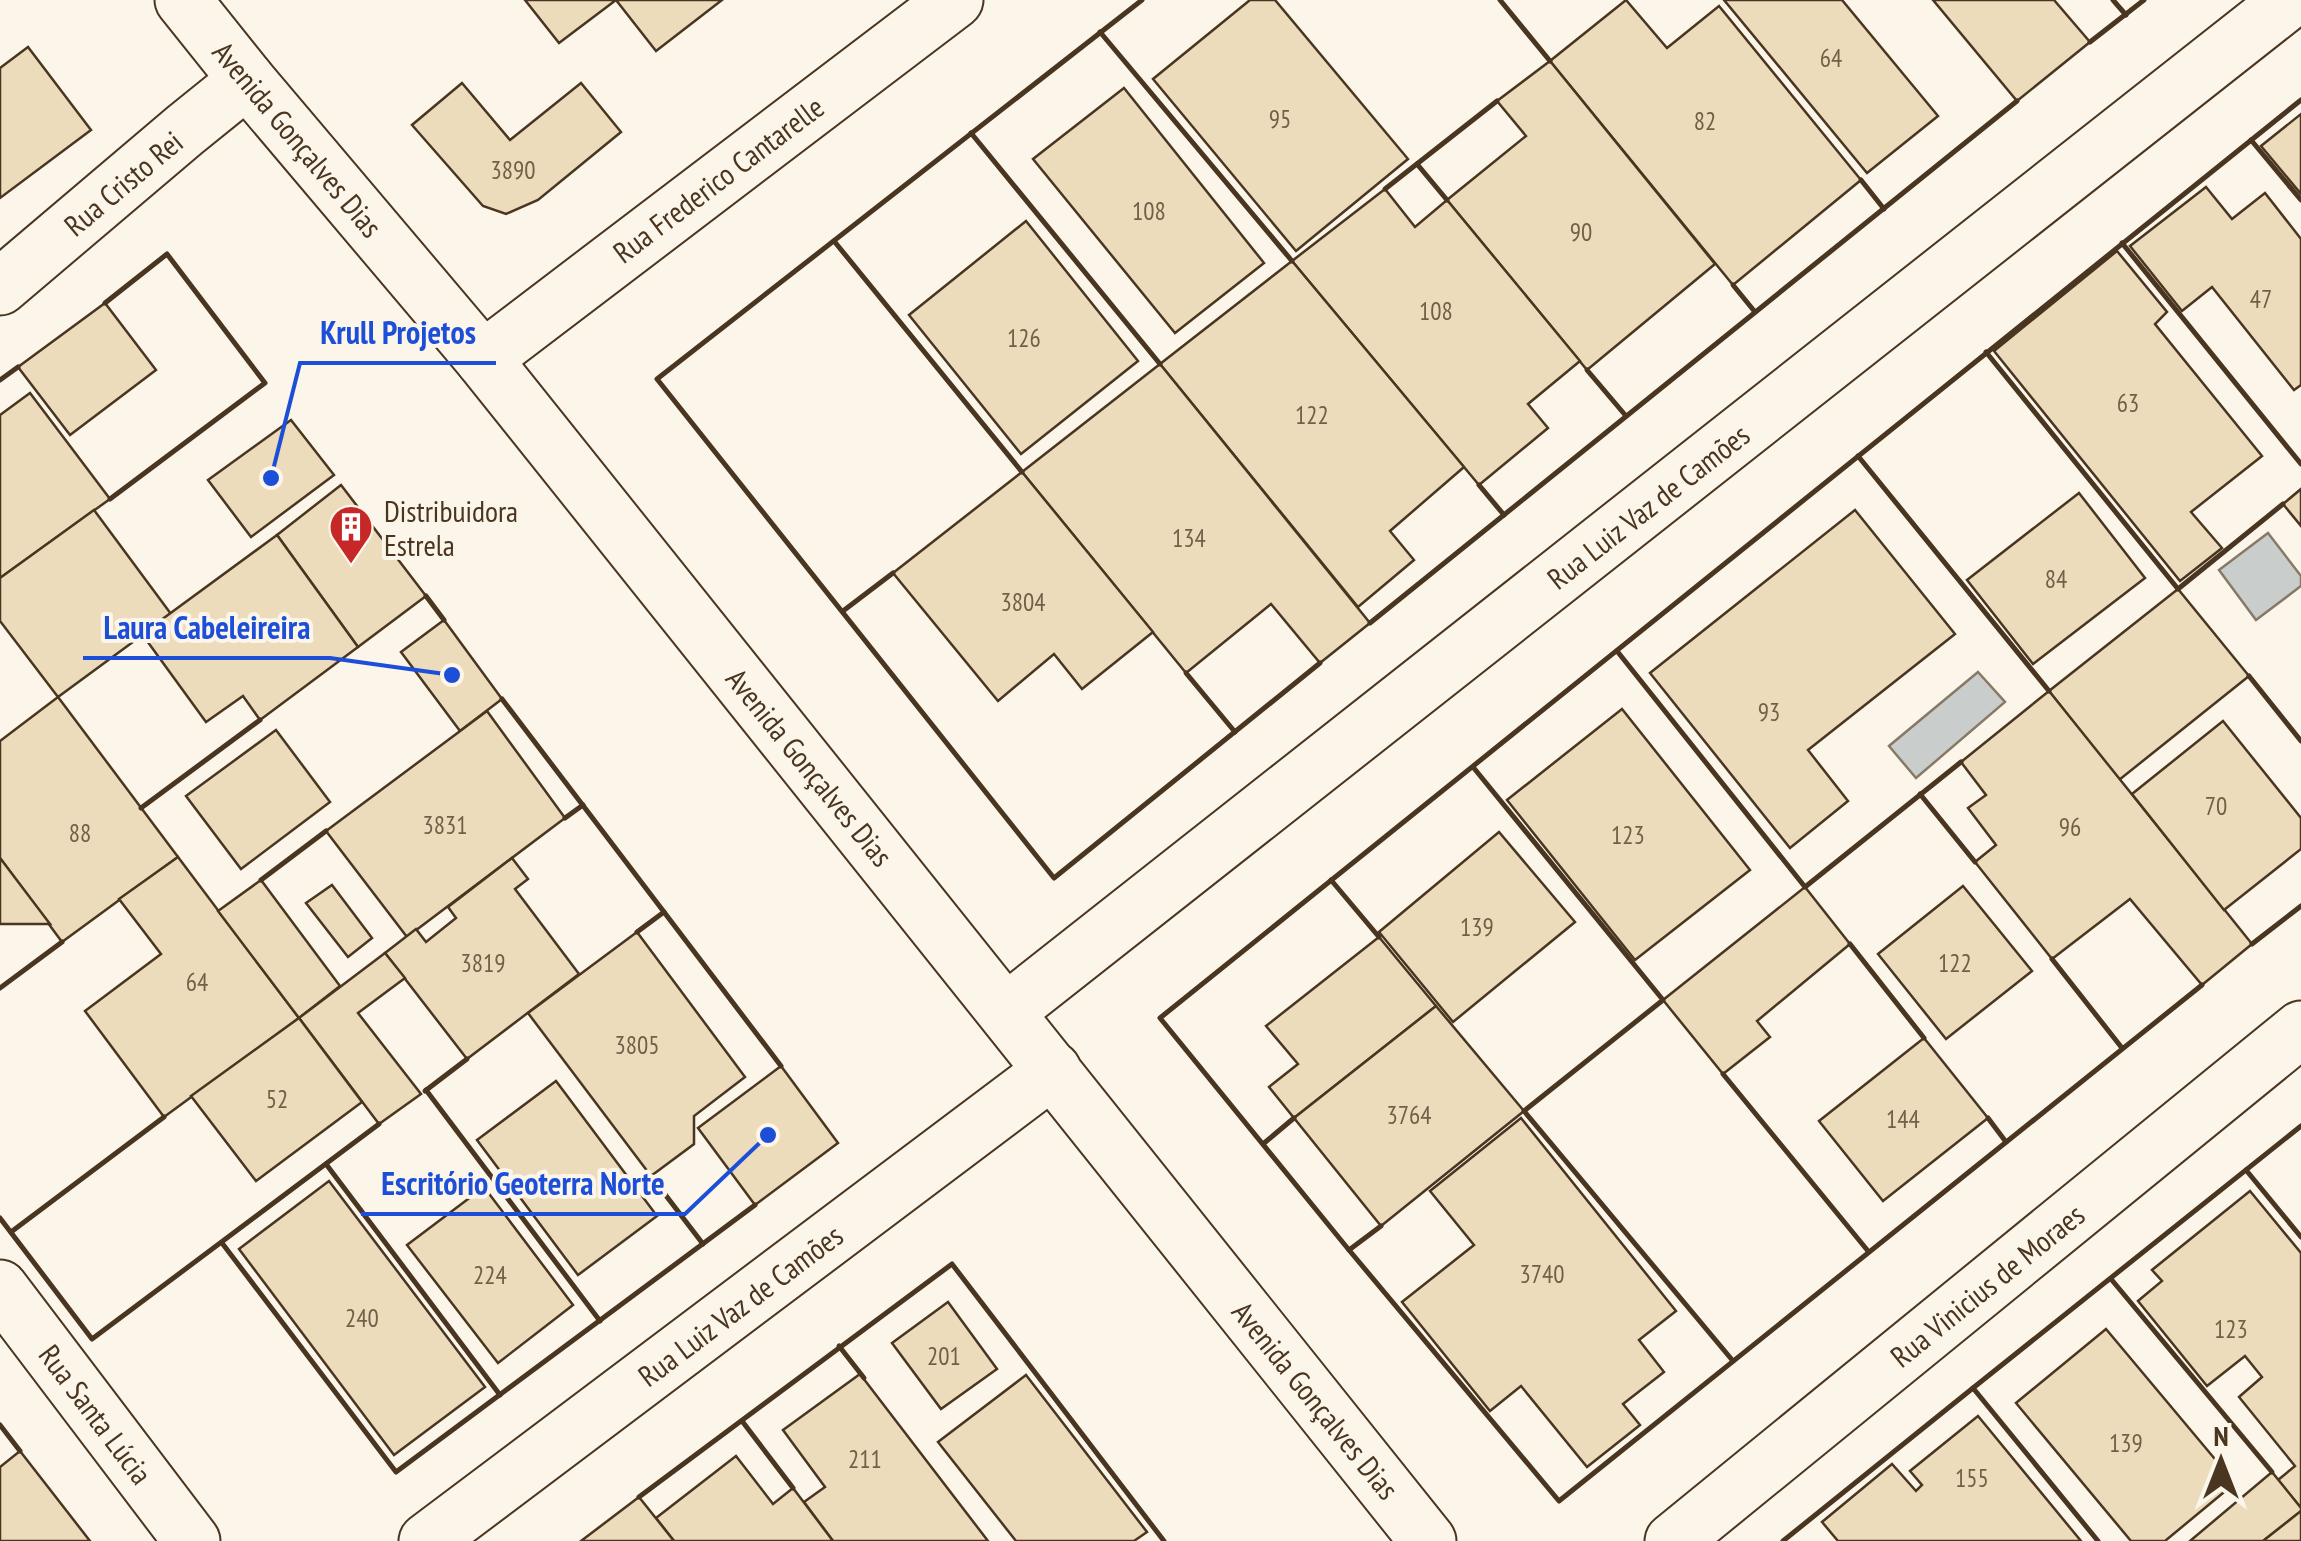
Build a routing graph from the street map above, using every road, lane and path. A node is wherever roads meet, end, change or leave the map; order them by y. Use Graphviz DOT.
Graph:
graph roads {
  1 [pos="183,0"];
  2 [pos="955,0"];
  3 [pos="2290,0"];
  4 [pos="248,80"];
  5 [pos="0,287"];
  6 [pos="483,359"];
  7 [pos="1006,1012"];
  8 [pos="2301,1029"];
  9 [pos="1053,1070"];
  10 [pos="0,1288"];
  11 [pos="192,1541"];
  12 [pos="427,1541"];
  13 [pos="1428,1541"];
  14 [pos="1672,1541"];
  1 -- 4 [label="street, Avenida Gonçalves Dias"];
  2 -- 6 [label="street, Rua Frederico Cantarelle"];
  3 -- 7 [label="street, Rua Luiz Vaz de Camões"];
  4 -- 5 [label="street, Rua Cristo Rei"];
  4 -- 6 [label="street, Avenida Gonçalves Dias"];
  6 -- 7 [label="street, Avenida Gonçalves Dias"];
  7 -- 9 [label="street, Avenida Gonçalves Dias"];
  8 -- 14 [label="street, Rua Vinicius de Moraes"];
  9 -- 12 [label="street, Rua Luiz Vaz de Camões"];
  9 -- 13 [label="street, Avenida Gonçalves Dias"];
  10 -- 11 [label="street, Rua Santa Lúcia"];
}
